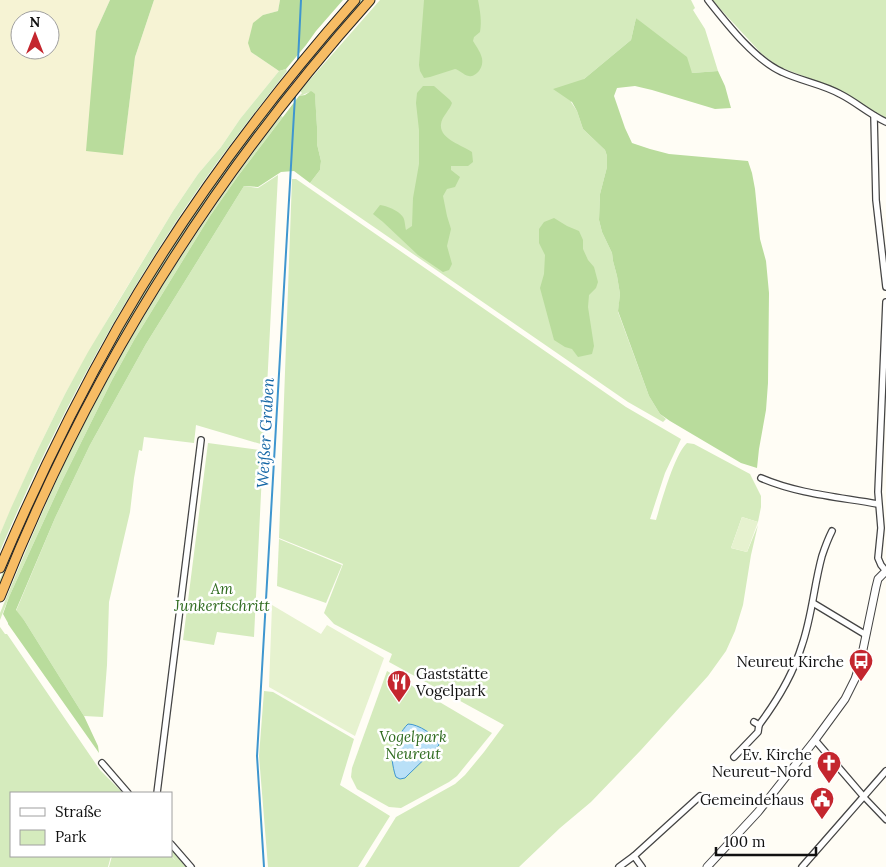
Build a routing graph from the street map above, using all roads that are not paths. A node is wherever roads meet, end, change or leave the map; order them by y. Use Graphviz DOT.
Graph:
graph roads {
  1 [pos="355,0"];
  2 [pos="370,0"];
  3 [pos="708,0"];
  4 [pos="874,116"];
  5 [pos="886,122"];
  6 [pos="886,287"];
  7 [pos="886,302"];
  8 [pos="200,440"];
  9 [pos="761,478"];
  10 [pos="878,504"];
  11 [pos="832,531"];
  12 [pos="0,568"];
  13 [pos="886,571"];
  14 [pos="0,597"];
  15 [pos="813,603"];
  16 [pos="866,635"];
  17 [pos="815,740"];
  18 [pos="734,757"];
  19 [pos="102,763"];
  20 [pos="886,771"];
  21 [pos="127,792"];
  22 [pos="156,792"];
  23 [pos="700,796"];
  24 [pos="864,796"];
  25 [pos="886,820"];
  26 [pos="172,845"];
  27 [pos="634,856"];
  28 [pos="191,867"];
  29 [pos="619,867"];
  30 [pos="642,867"];
  31 [pos="707,867"];
  32 [pos="802,867"];
  1 -- 12 [label="highway"];
  2 -- 14 [label="highway"];
  3 -- 4 [label="street"];
  4 -- 5 [label="street"];
  4 -- 6 [label="street"];
  7 -- 10 [label="street"];
  8 -- 22 [label="street"];
  9 -- 10 [label="street"];
  10 -- 13 [label="street"];
  11 -- 15 [label="street"];
  13 -- 16 [label="street"];
  15 -- 16 [label="street"];
  15 -- 18 [label="street"];
  16 -- 17 [label="street"];
  17 -- 24 [label="street"];
  17 -- 31 [label="street"];
  19 -- 21 [label="street"];
  20 -- 24 [label="street"];
  23 -- 27 [label="street"];
  24 -- 25 [label="street"];
  24 -- 32 [label="street"];
  26 -- 28 [label="street"];
  27 -- 29 [label="street"];
  27 -- 30 [label="street"];
}
